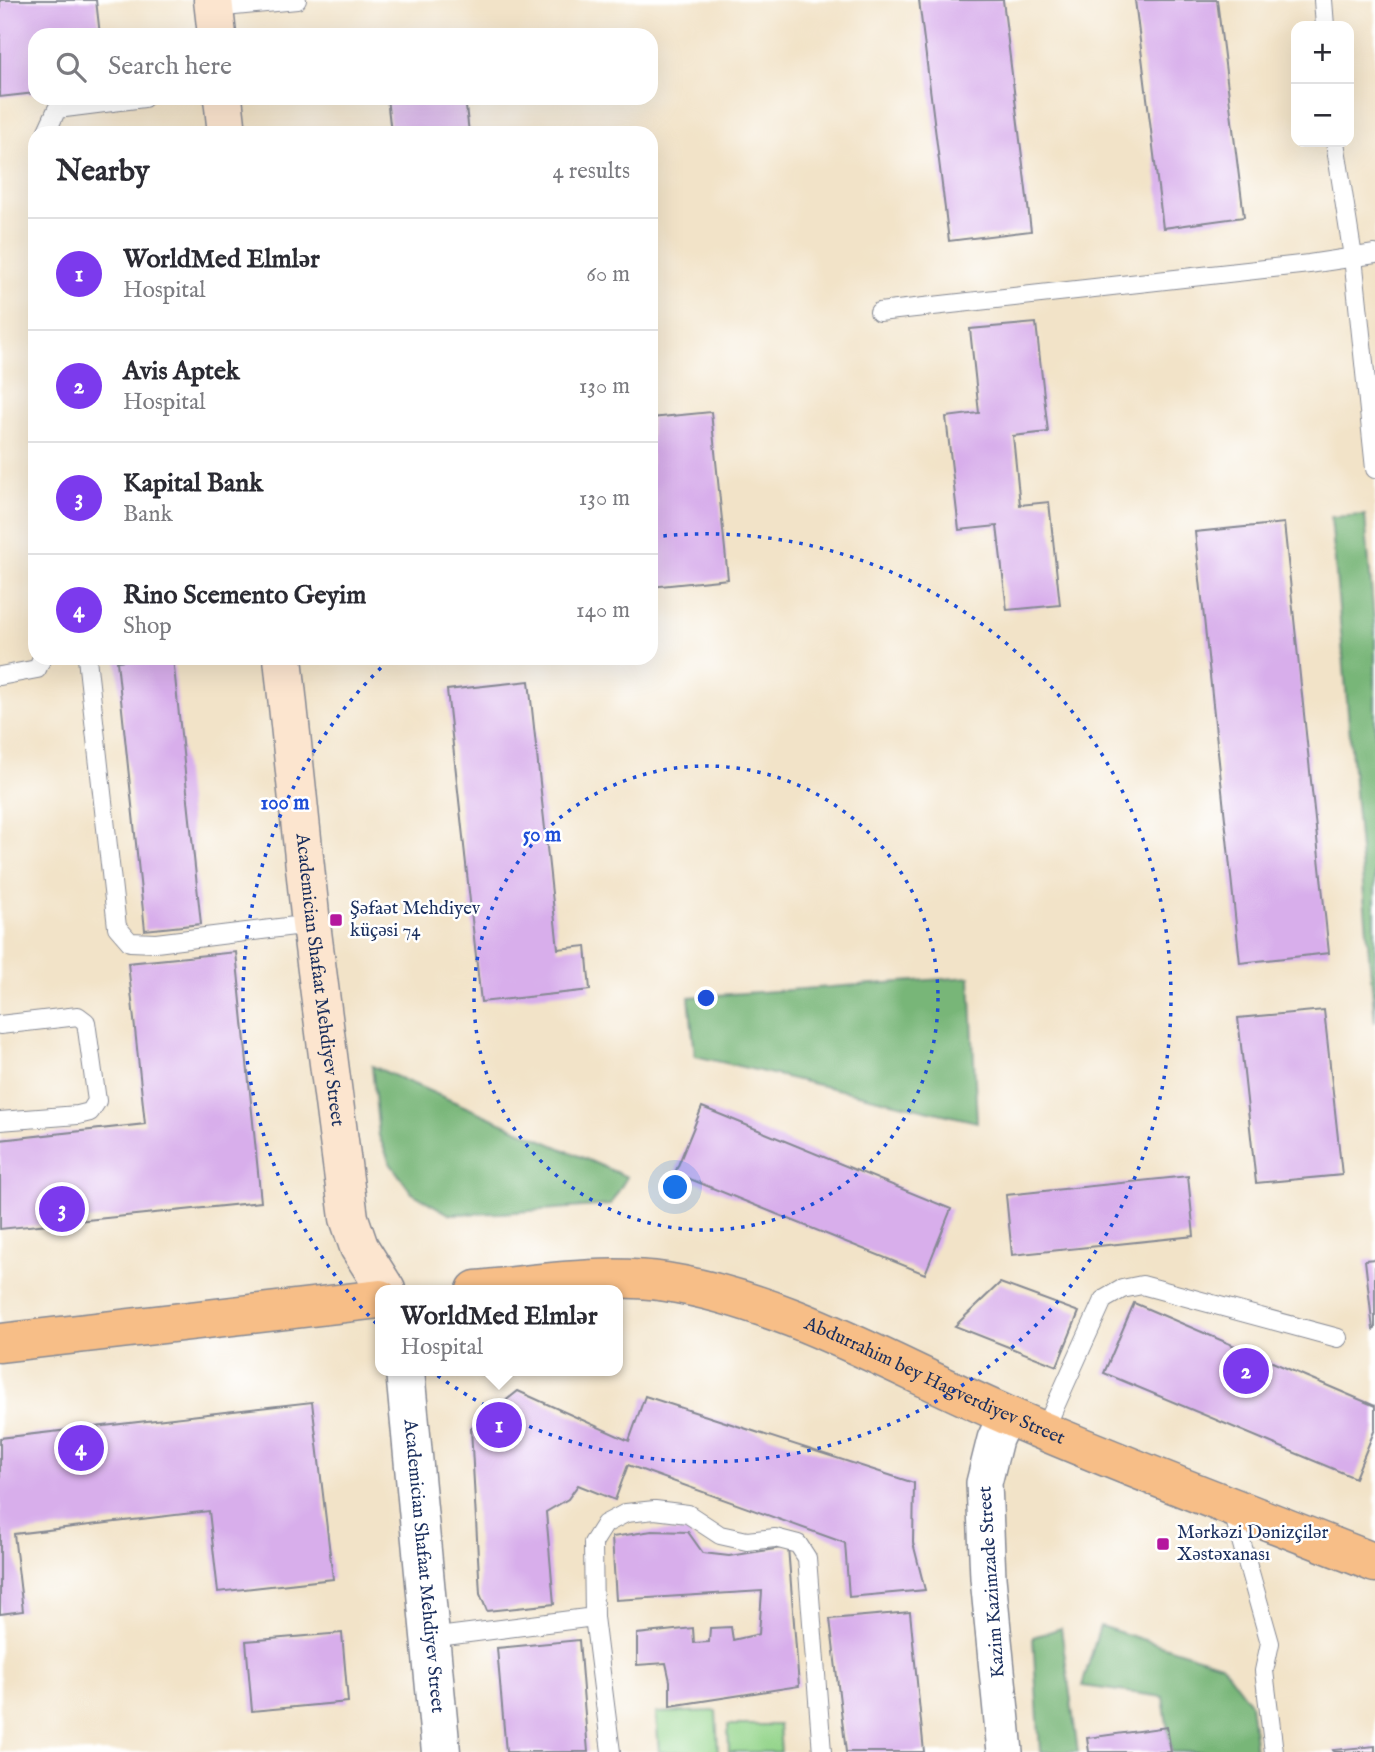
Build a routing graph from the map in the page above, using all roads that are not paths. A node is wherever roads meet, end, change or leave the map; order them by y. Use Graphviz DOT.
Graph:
graph roads {
  1 [pos="297,0"];
  2 [pos="1323,0"];
  3 [pos="215,14"];
  4 [pos="1325,21"];
  5 [pos="89,105"];
  6 [pos="224,105"];
  7 [pos="49,126"];
  8 [pos="226,126"];
  9 [pos="1336,147"];
  10 [pos="1375,254"];
  11 [pos="1353,257"];
  12 [pos="879,312"];
  13 [pos="1375,469"];
  14 [pos="39,665"];
  15 [pos="88,665"];
  16 [pos="284,665"];
  17 [pos="0,676"];
  18 [pos="311,924"];
  19 [pos="0,1025"];
  20 [pos="0,1121"];
  21 [pos="383,1285"];
  22 [pos="522,1285"];
  23 [pos="375,1300"];
  24 [pos="1338,1338"];
  25 [pos="0,1343"];
  26 [pos="405,1376"];
  27 [pos="1006,1415"];
  28 [pos="1044,1431"];
  29 [pos="1231,1506"];
  30 [pos="1375,1563"];
  31 [pos="594,1617"];
  32 [pos="430,1638"];
  33 [pos="441,1752"];
  34 [pos="611,1752"];
  35 [pos="822,1752"];
  36 [pos="1005,1752"];
  37 [pos="1273,1752"];
  1 -- 3 [label="lane"];
  2 -- 4 [label="lane"];
  5 -- 7 [label="lane"];
  6 -- 8 [label="main road"];
  9 -- 11 [label="lane"];
  10 -- 11 [label="lane"];
  11 -- 12 [label="lane"];
  11 -- 13 [label="lane"];
  14 -- 17 [label="lane"];
  15 -- 18 [label="lane"];
  16 -- 18 [label="main road, Academician Shafaat Mehdiyev Street"];
  18 -- 21 [label="main road, Academician Shafaat Mehdiyev Street"];
  19 -- 20 [label="lane"];
  22 -- 27 [label="main road, Abdurrahim bey Hagverdiyev Street"];
  23 -- 25 [label="main road"];
  24 -- 28 [label="lane"];
  26 -- 32 [label="street, Academician Shafaat Mehdiyev Street"];
  27 -- 28 [label="main road, Abdurrahim bey Hagverdiyev Street"];
  27 -- 36 [label="street, Kazim Kazimzade Street"];
  28 -- 29 [label="main road, Abdurrahim bey Hagverdiyev Street"];
  29 -- 30 [label="main road, Abdurrahim bey Hagverdiyev Street"];
  29 -- 37 [label="lane"];
  31 -- 32 [label="lane"];
  31 -- 34 [label="lane"];
  31 -- 35 [label="lane"];
  32 -- 33 [label="street, Academician Shafaat Mehdiyev Street"];
}
